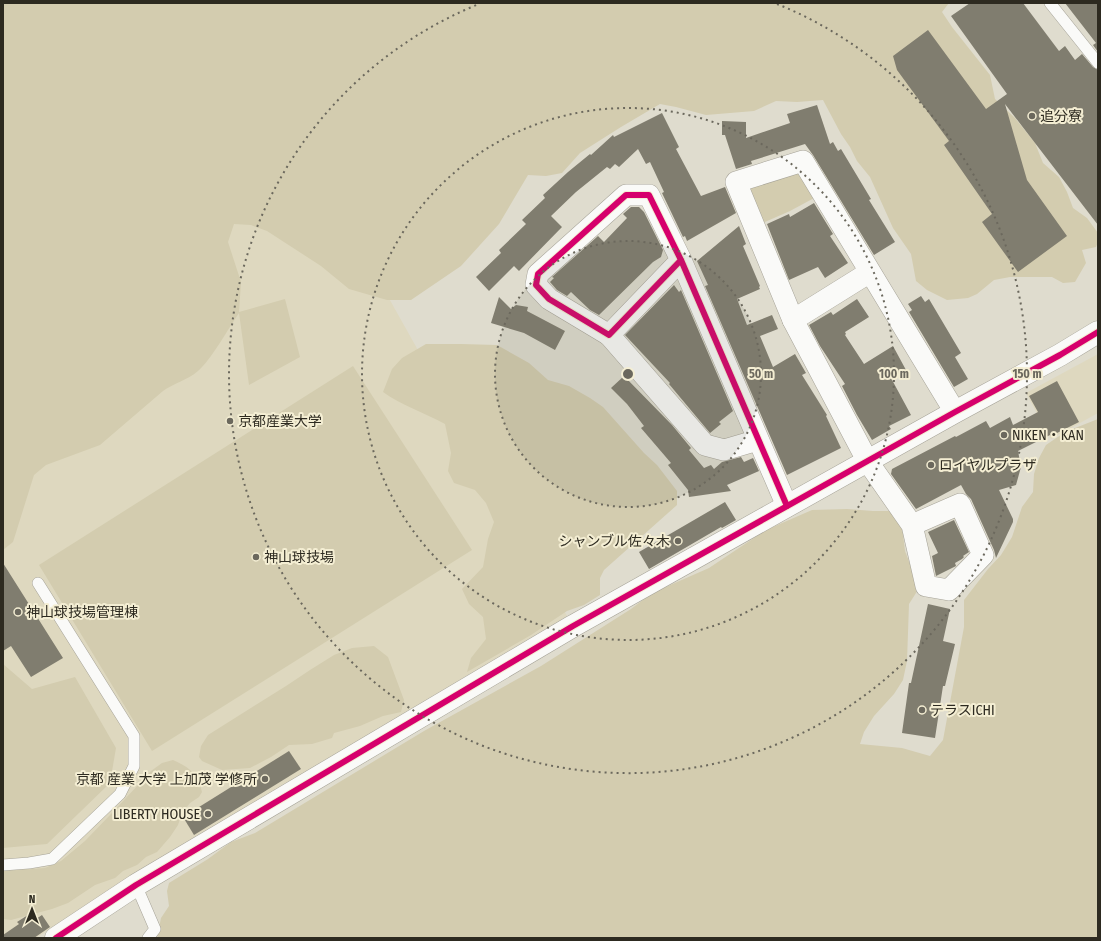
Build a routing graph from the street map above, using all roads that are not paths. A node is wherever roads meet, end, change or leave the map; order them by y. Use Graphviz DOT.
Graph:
graph roads {
  1 [pos="1050,3"];
  2 [pos="1098,63"];
  3 [pos="681,260"];
  4 [pos="870,272"];
  5 [pos="793,320"];
  6 [pos="1098,332"];
  7 [pos="609,335"];
  8 [pos="955,412"];
  9 [pos="758,440"];
  10 [pos="868,462"];
  11 [pos="787,506"];
  12 [pos="912,525"];
  13 [pos="38,583"];
  14 [pos="3,865"];
  15 [pos="136,885"];
  16 [pos="56,938"];
  17 [pos="148,938"];
  1 -- 2 [label="lane"];
  3 -- 7 [label="street"];
  3 -- 7 [label="street"];
  3 -- 9 [label="street"];
  4 -- 5 [label="street"];
  4 -- 5 [label="street"];
  4 -- 8 [label="street"];
  5 -- 10 [label="street"];
  6 -- 8 [label="street"];
  7 -- 9 [label="street"];
  8 -- 10 [label="street"];
  9 -- 11 [label="street"];
  10 -- 11 [label="street"];
  10 -- 12 [label="street"];
  11 -- 15 [label="street"];
  13 -- 14 [label="lane"];
  15 -- 16 [label="street"];
  15 -- 17 [label="lane"];
}
